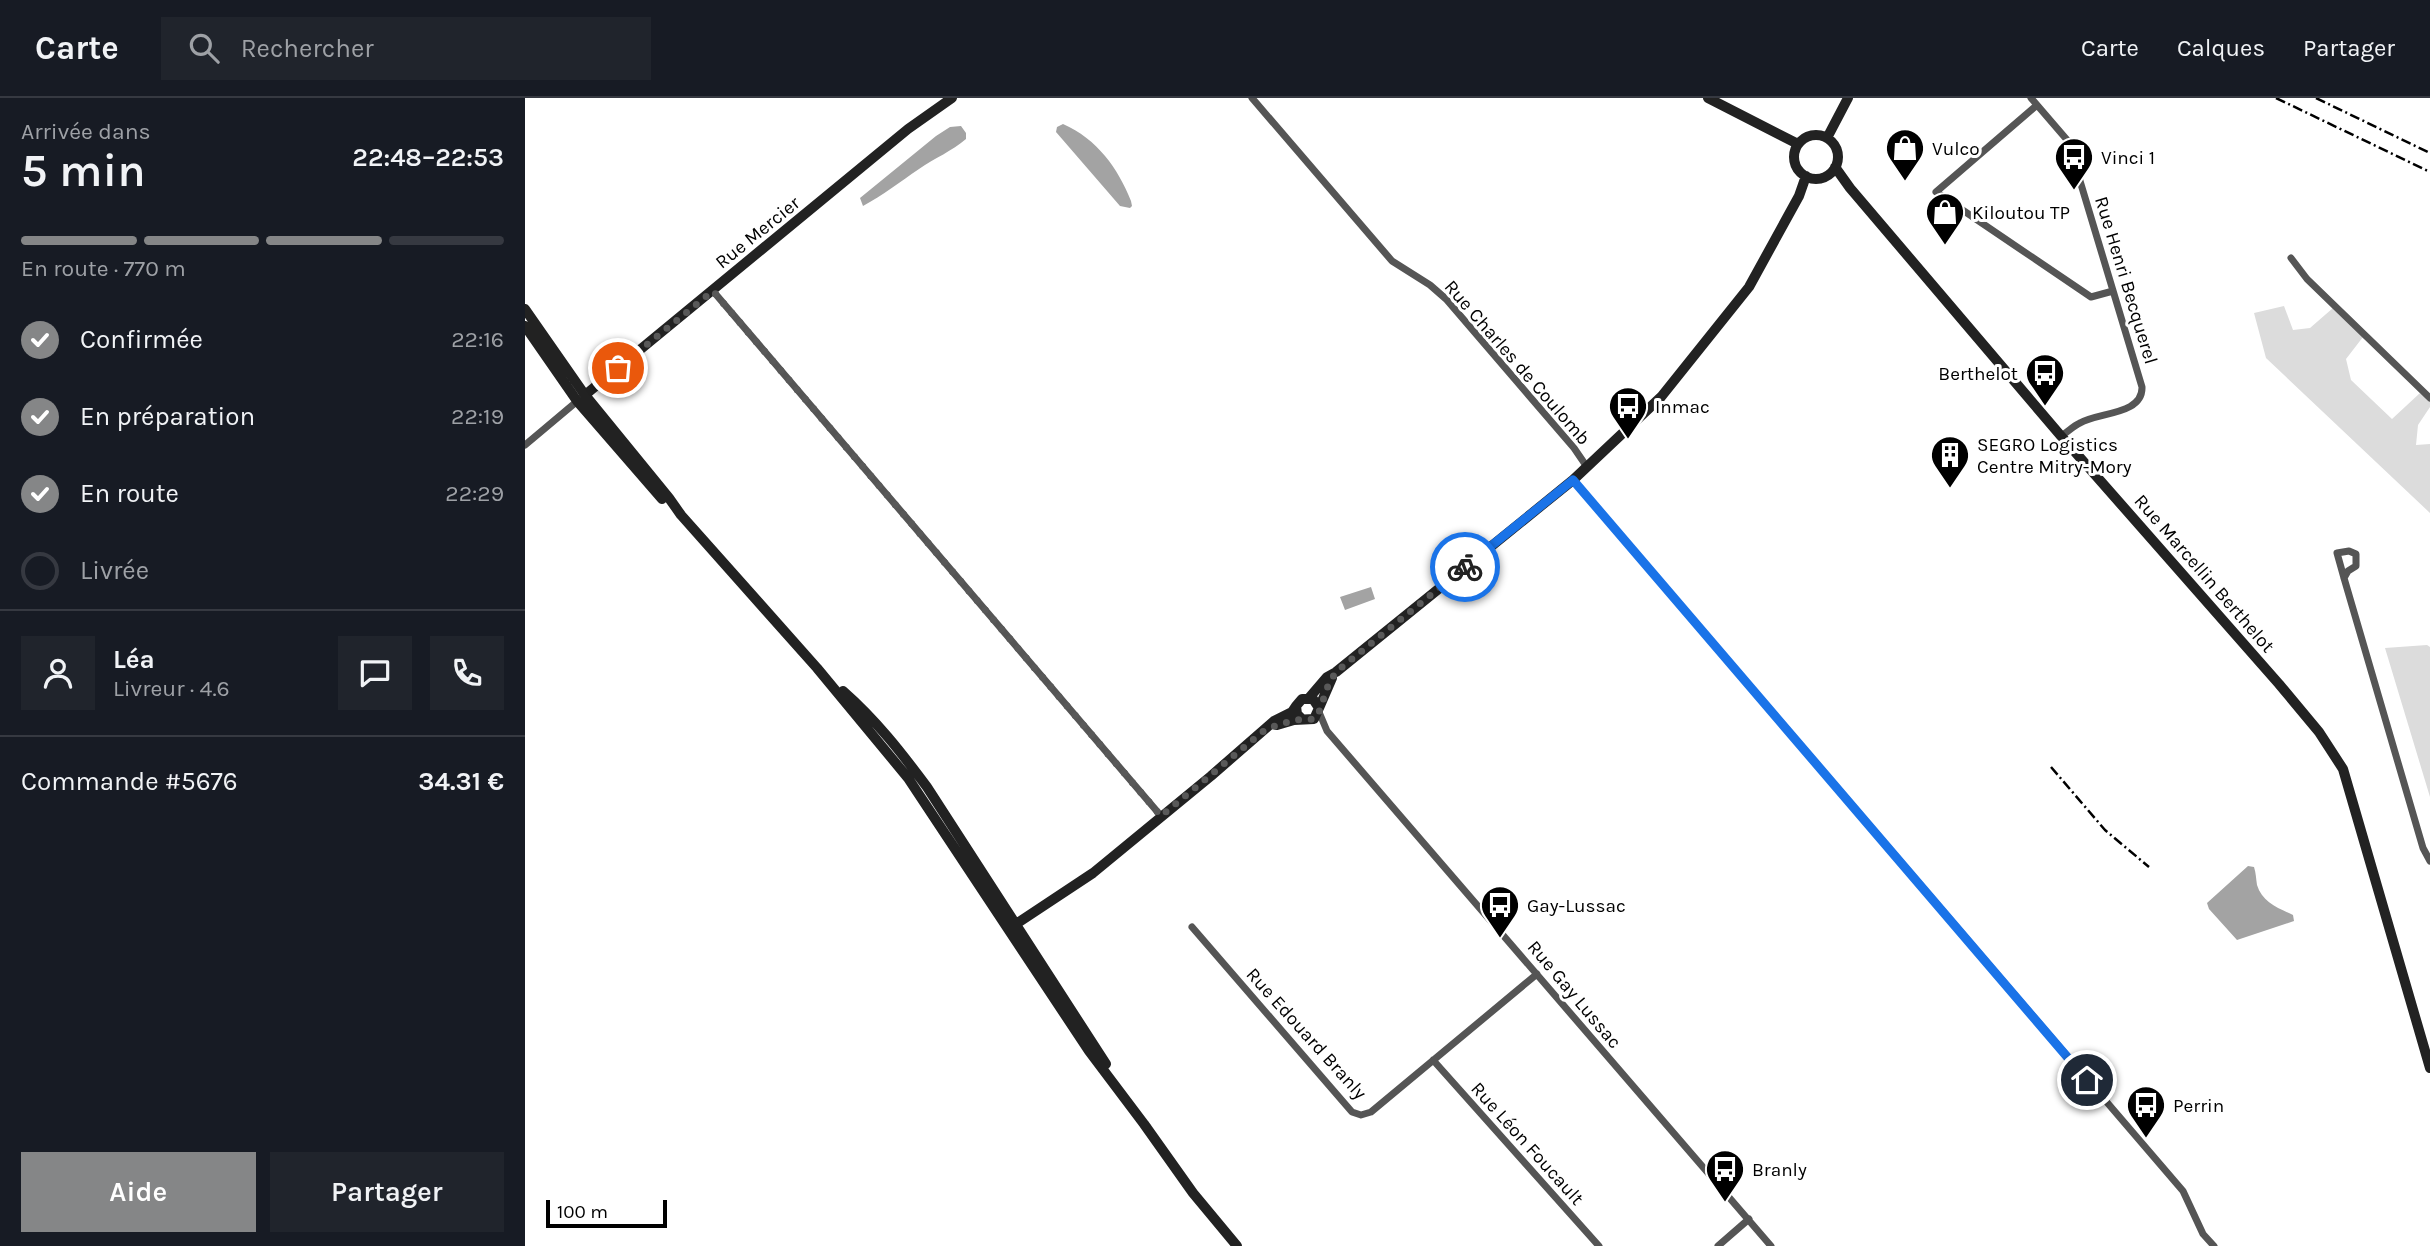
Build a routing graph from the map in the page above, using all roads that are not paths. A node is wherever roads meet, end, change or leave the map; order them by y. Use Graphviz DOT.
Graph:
graph roads {
  1 [pos="952,98"];
  2 [pos="1252,98"];
  3 [pos="1708,98"];
  4 [pos="1848,98"];
  5 [pos="2031,98"];
  6 [pos="2037,105"];
  7 [pos="1827,138"];
  8 [pos="1798,144"];
  9 [pos="1835,167"];
  10 [pos="1806,176"];
  11 [pos="2291,258"];
  12 [pos="713,291"];
  13 [pos="2113,291"];
  14 [pos="525,309"];
  15 [pos="525,326"];
  16 [pos="581,398"];
  17 [pos="2430,398"];
  18 [pos="2061,436"];
  19 [pos="525,445"];
  20 [pos="1587,467"];
  21 [pos="1573,480"];
  22 [pos="2344,578"];
  23 [pos="1336,672"];
  24 [pos="1310,698"];
  25 [pos="1297,706"];
  26 [pos="1319,710"];
  27 [pos="1306,720"];
  28 [pos="1266,729"];
  29 [pos="1327,731"];
  30 [pos="1161,816"];
  31 [pos="2430,861"];
  32 [pos="1012,927"];
  33 [pos="1192,927"];
  34 [pos="1537,974"];
  35 [pos="1433,1060"];
  36 [pos="2430,1068"];
  37 [pos="1749,1219"];
  38 [pos="1237,1246"];
  39 [pos="1599,1246"];
  40 [pos="1718,1246"];
  41 [pos="1771,1246"];
  42 [pos="2214,1246"];
  1 -- 12 [label="street, Rue Mercier"];
  2 -- 20 [label="street, Rue Charles de Coulomb"];
  3 -- 8 [label="street"];
  4 -- 7 [label="street"];
  5 -- 6 [label="street, Rue Henri Becquerel"];
  6 -- 13 [label="street, Rue Henri Becquerel"];
  6 -- 13 [label="street"];
  7 -- 8 [label="street"];
  7 -- 9 [label="street"];
  8 -- 10 [label="street"];
  9 -- 10 [label="street"];
  9 -- 18 [label="street, Rue Marcellin Berthelot"];
  10 -- 20 [label="street"];
  11 -- 17 [label="street"];
  12 -- 16 [label="street, Rue Mercier"];
  12 -- 30 [label="street"];
  13 -- 18 [label="street, Rue Henri Becquerel"];
  14 -- 16 [label="street"];
  15 -- 16 [label="street"];
  16 -- 19 [label="street"];
  16 -- 32 [label="street"];
  18 -- 36 [label="street, Rue Marcellin Berthelot"];
  20 -- 21 [label="street"];
  21 -- 23 [label="street"];
  21 -- 42 [label="street"];
  22 -- 31 [label="street"];
  23 -- 24 [label="street"];
  23 -- 26 [label="street"];
  24 -- 25 [label="street"];
  24 -- 26 [label="street"];
  25 -- 27 [label="street"];
  25 -- 28 [label="street"];
  26 -- 27 [label="street"];
  26 -- 29 [label="street, Rue Gay Lussac"];
  27 -- 28 [label="street"];
  27 -- 29 [label="street, Rue Gay Lussac"];
  28 -- 30 [label="street"];
  29 -- 34 [label="street, Rue Gay Lussac"];
  30 -- 32 [label="street"];
  32 -- 38 [label="street"];
  33 -- 35 [label="street, Rue Edouard Branly"];
  34 -- 35 [label="street, Rue Edouard Branly"];
  34 -- 37 [label="street, Rue Gay Lussac"];
  35 -- 39 [label="street, Rue Léon Foucault"];
  37 -- 40 [label="street"];
  37 -- 41 [label="street, Rue Gay Lussac"];
}
